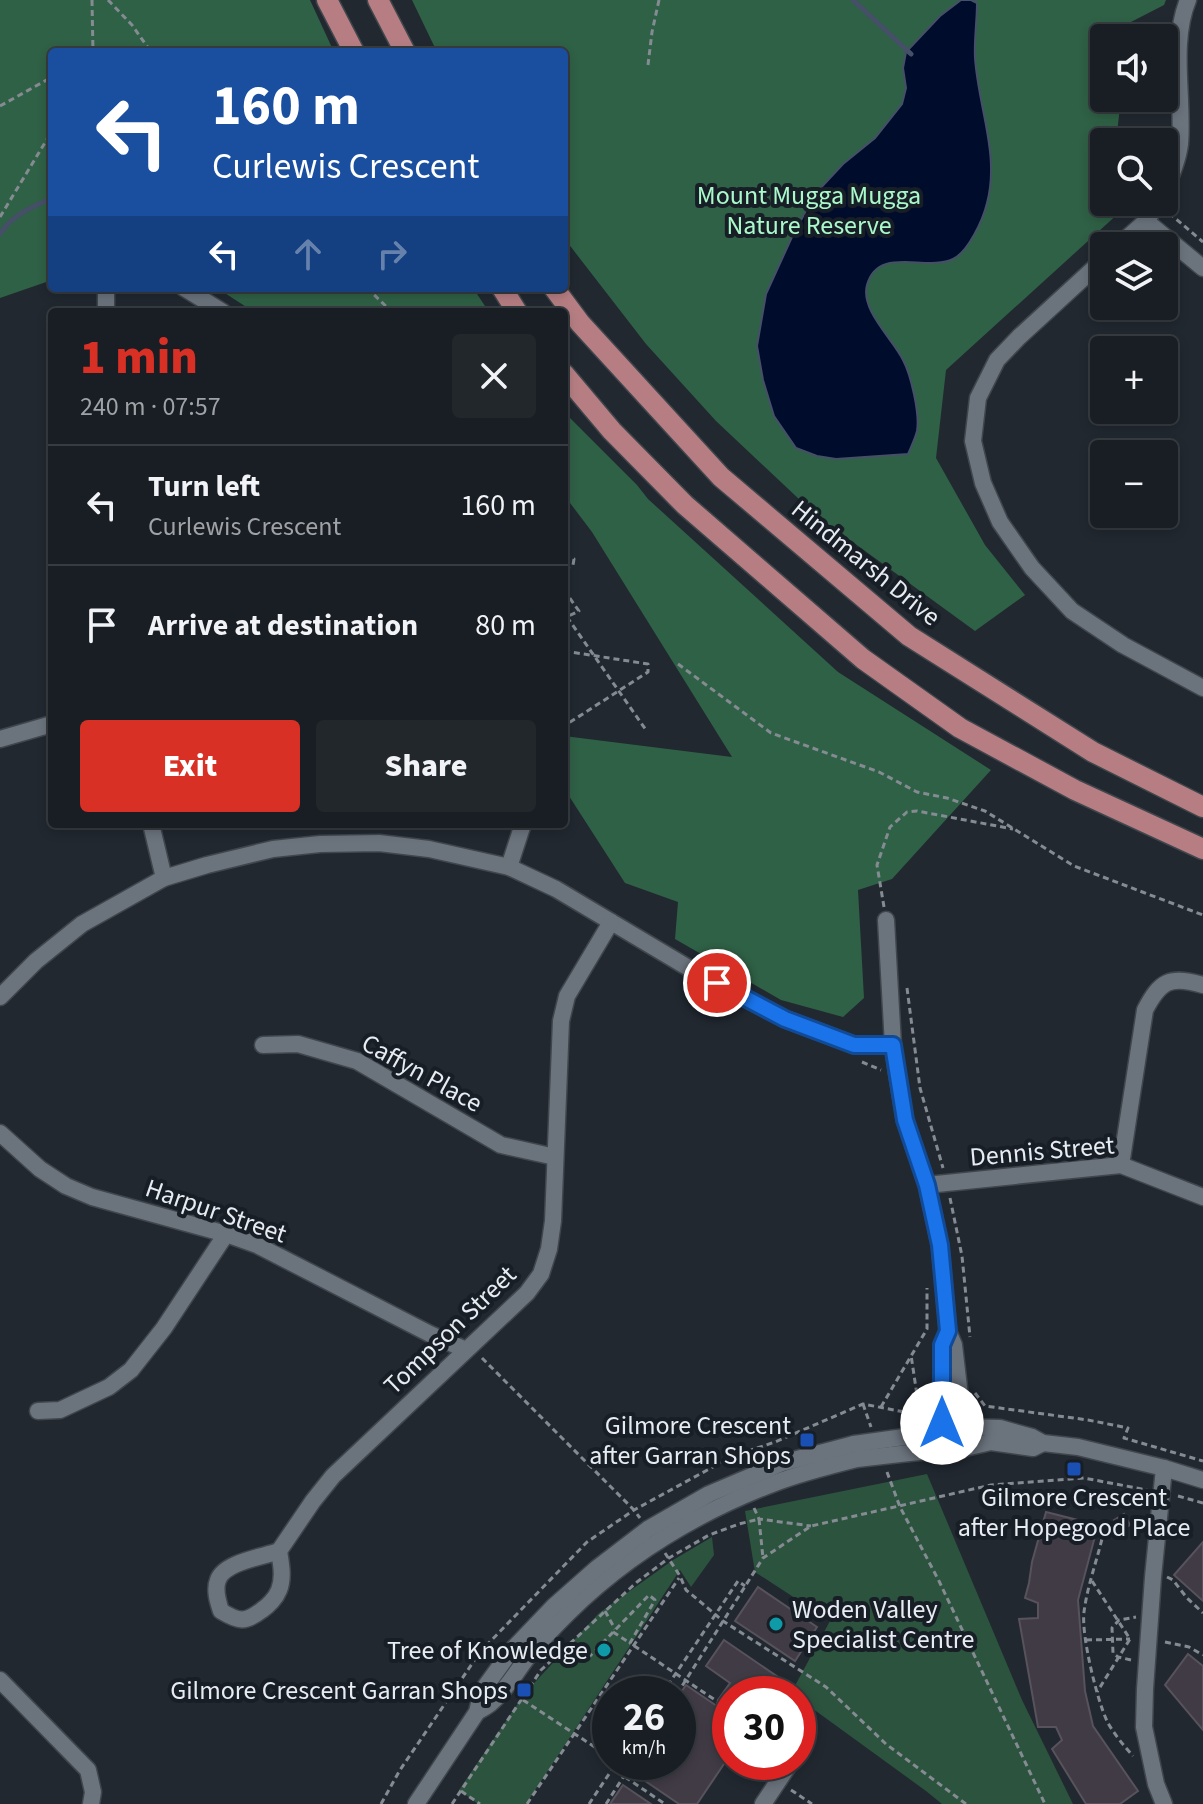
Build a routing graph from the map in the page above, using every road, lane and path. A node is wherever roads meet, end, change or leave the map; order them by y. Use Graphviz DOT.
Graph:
graph roads {
  1 [pos="92,0"];
  2 [pos="108,0"];
  3 [pos="327,0"];
  4 [pos="378,0"];
  5 [pos="659,0"];
  6 [pos="1188,0"];
  7 [pos="93,48"];
  8 [pos="148,48"];
  9 [pos="352,48"];
  10 [pos="403,48"];
  11 [pos="648,65"];
  12 [pos="48,79"];
  13 [pos="0,106"];
  14 [pos="48,138"];
  15 [pos="1178,152"];
  16 [pos="1149,216"];
  17 [pos="1176,216"];
  18 [pos="0,217"];
  19 [pos="1146,221"];
  20 [pos="1134,232"];
  21 [pos="1203,242"];
  22 [pos="1203,268"];
  23 [pos="1090,272"];
  24 [pos="190,292"];
  25 [pos="371,292"];
  26 [pos="557,292"];
  27 [pos="216,308"];
  28 [pos="388,308"];
  29 [pos="568,379"];
  30 [pos="568,596"];
  31 [pos="568,616"];
  32 [pos="568,621"];
  33 [pos="568,652"];
  34 [pos="594,656"];
  35 [pos="678,664"];
  36 [pos="1203,688"];
  37 [pos="619,691"];
  38 [pos="568,723"];
  39 [pos="48,725"];
  40 [pos="646,730"];
  41 [pos="0,739"];
  42 [pos="1203,807"];
  43 [pos="152,828"];
  44 [pos="522,828"];
  45 [pos="1017,830"];
  46 [pos="1203,849"];
  47 [pos="509,867"];
  48 [pos="164,878"];
  49 [pos="1203,915"];
  50 [pos="886,920"];
  51 [pos="611,922"];
  52 [pos="1203,985"];
  53 [pos="907,987"];
  54 [pos="0,997"];
  55 [pos="263,1045"];
  56 [pos="893,1045"];
  57 [pos="879,1069"];
  58 [pos="882,1078"];
  59 [pos="0,1133"];
  60 [pos="555,1157"];
  61 [pos="1121,1165"];
  62 [pos="948,1182"];
  63 [pos="927,1185"];
  64 [pos="1203,1197"];
  65 [pos="226,1234"];
  66 [pos="927,1282"];
  67 [pos="948,1331"];
  68 [pos="970,1347"];
  69 [pos="468,1348"];
  70 [pos="911,1355"];
  71 [pos="975,1392"];
  72 [pos="881,1407"];
  73 [pos="38,1411"];
  74 [pos="915,1414"];
  75 [pos="940,1425"];
  76 [pos="964,1425"];
  77 [pos="905,1438"];
  78 [pos="1043,1443"];
  79 [pos="965,1448"];
  80 [pos="943,1450"];
  81 [pos="856,1452"];
  82 [pos="1203,1461"];
  83 [pos="1164,1468"];
  84 [pos="1203,1480"];
  85 [pos="1148,1490"];
  86 [pos="1183,1497"];
  87 [pos="1203,1503"];
  88 [pos="900,1507"];
  89 [pos="759,1519"];
  90 [pos="811,1526"];
  91 [pos="1111,1536"];
  92 [pos="279,1551"];
  93 [pos="669,1558"];
  94 [pos="763,1558"];
  95 [pos="680,1576"];
  96 [pos="1153,1577"];
  97 [pos="1091,1579"];
  98 [pos="745,1586"];
  99 [pos="605,1611"];
  100 [pos="1203,1613"];
  101 [pos="715,1615"];
  102 [pos="1136,1617"];
  103 [pos="1119,1620"];
  104 [pos="723,1621"];
  105 [pos="614,1631"];
  106 [pos="632,1645"];
  107 [pos="1118,1657"];
  108 [pos="588,1658"];
  109 [pos="1133,1660"];
  110 [pos="676,1674"];
  111 [pos="679,1676"];
  112 [pos="689,1676"];
  113 [pos="0,1680"];
  114 [pos="504,1688"];
  115 [pos="1097,1692"];
  116 [pos="522,1699"];
  117 [pos="477,1712"];
  118 [pos="575,1734"];
  119 [pos="592,1745"];
  120 [pos="1137,1758"];
  121 [pos="605,1780"];
  122 [pos="622,1780"];
  123 [pos="629,1780"];
  124 [pos="778,1781"];
  125 [pos="461,1791"];
  126 [pos="422,1802"];
  127 [pos="91,1804"];
  128 [pos="452,1804"];
  129 [pos="480,1804"];
  130 [pos="527,1804"];
  131 [pos="589,1804"];
  132 [pos="606,1804"];
  133 [pos="665,1804"];
  134 [pos="763,1804"];
  135 [pos="812,1804"];
  136 [pos="966,1804"];
  137 [pos="1045,1804"];
  138 [pos="1164,1804"];
  1 -- 7 [label="path"];
  2 -- 8 [label="path"];
  3 -- 9 [label="main road"];
  4 -- 10 [label="main road"];
  5 -- 11 [label="path"];
  6 -- 15 [label="street"];
  12 -- 13 [label="path"];
  14 -- 18 [label="path"];
  16 -- 19 [label="street"];
  17 -- 21 [label="path"];
  19 -- 20 [label="street"];
  19 -- 22 [label="street"];
  23 -- 36 [label="street"];
  24 -- 27 [label="street"];
  25 -- 28 [label="path"];
  26 -- 42 [label="main road, Hindmarsh Drive"];
  29 -- 46 [label="main road"];
  30 -- 31 [label="path"];
  32 -- 34 [label="path"];
  33 -- 34 [label="path"];
  34 -- 37 [label="path"];
  34 -- 37 [label="path"];
  35 -- 45 [label="path"];
  37 -- 38 [label="path"];
  37 -- 40 [label="path"];
  39 -- 41 [label="street"];
  43 -- 48 [label="street"];
  44 -- 47 [label="street"];
  45 -- 49 [label="path"];
  45 -- 50 [label="path"];
  47 -- 48 [label="street"];
  47 -- 51 [label="street"];
  48 -- 54 [label="street"];
  50 -- 56 [label="street"];
  51 -- 56 [label="street"];
  51 -- 60 [label="street, Tompson Street"];
  52 -- 61 [label="street"];
  53 -- 62 [label="path"];
  55 -- 60 [label="street, Caffyn Place"];
  56 -- 63 [label="street"];
  57 -- 58 [label="path"];
  59 -- 65 [label="street, Harpur Street"];
  60 -- 69 [label="street, Tompson Street"];
  61 -- 62 [label="street, Dennis Street"];
  61 -- 64 [label="street, Dennis Street"];
  62 -- 63 [label="street, Dennis Street"];
  62 -- 68 [label="path"];
  63 -- 67 [label="street"];
  65 -- 69 [label="street, Harpur Street"];
  65 -- 73 [label="street"];
  66 -- 70 [label="path"];
  67 -- 75 [label="street"];
  67 -- 76 [label="street"];
  69 -- 72 [label="path"];
  69 -- 92 [label="street, Tompson Street"];
  70 -- 72 [label="path"];
  70 -- 74 [label="path"];
  71 -- 82 [label="path"];
  72 -- 74 [label="path"];
  74 -- 77 [label="path"];
  75 -- 76 [label="street"];
  75 -- 77 [label="street"];
  75 -- 80 [label="street"];
  76 -- 78 [label="street"];
  76 -- 79 [label="street"];
  77 -- 80 [label="street"];
  77 -- 81 [label="street, bridge"];
  78 -- 79 [label="street"];
  78 -- 83 [label="street"];
  79 -- 80 [label="street"];
  81 -- 114 [label="street"];
  81 -- 117 [label="street"];
  83 -- 84 [label="street"];
  83 -- 96 [label="street"];
  85 -- 88 [label="path"];
  86 -- 87 [label="path"];
  88 -- 90 [label="path"];
  88 -- 137 [label="path"];
  89 -- 90 [label="path"];
  89 -- 93 [label="path"];
  89 -- 94 [label="path"];
  90 -- 94 [label="path"];
  91 -- 97 [label="path"];
  92 -- 92 [label="street"];
  93 -- 95 [label="path"];
  93 -- 99 [label="path"];
  94 -- 98 [label="path"];
  95 -- 101 [label="path"];
  95 -- 106 [label="path"];
  96 -- 100 [label="path"];
  96 -- 138 [label="street"];
  97 -- 103 [label="path"];
  97 -- 115 [label="path"];
  98 -- 101 [label="path"];
  98 -- 104 [label="path"];
  99 -- 105 [label="path"];
  99 -- 116 [label="path"];
  101 -- 104 [label="path"];
  101 -- 110 [label="path"];
  102 -- 103 [label="path"];
  103 -- 107 [label="path"];
  103 -- 107 [label="path"];
  104 -- 112 [label="path"];
  104 -- 136 [label="path"];
  105 -- 106 [label="path"];
  105 -- 106 [label="path"];
  105 -- 108 [label="path"];
  106 -- 110 [label="path"];
  106 -- 118 [label="path"];
  107 -- 109 [label="path"];
  107 -- 115 [label="path"];
  110 -- 111 [label="path"];
  113 -- 127 [label="street"];
  114 -- 116 [label="path"];
  114 -- 117 [label="street"];
  115 -- 120 [label="path"];
  116 -- 118 [label="path"];
  116 -- 125 [label="path"];
  117 -- 126 [label="street"];
  118 -- 119 [label="path"];
  118 -- 130 [label="path"];
  121 -- 131 [label="path"];
  122 -- 132 [label="path"];
  123 -- 133 [label="path"];
  124 -- 134 [label="street"];
  124 -- 135 [label="path"];
  125 -- 128 [label="path"];
  125 -- 129 [label="path"];
}
